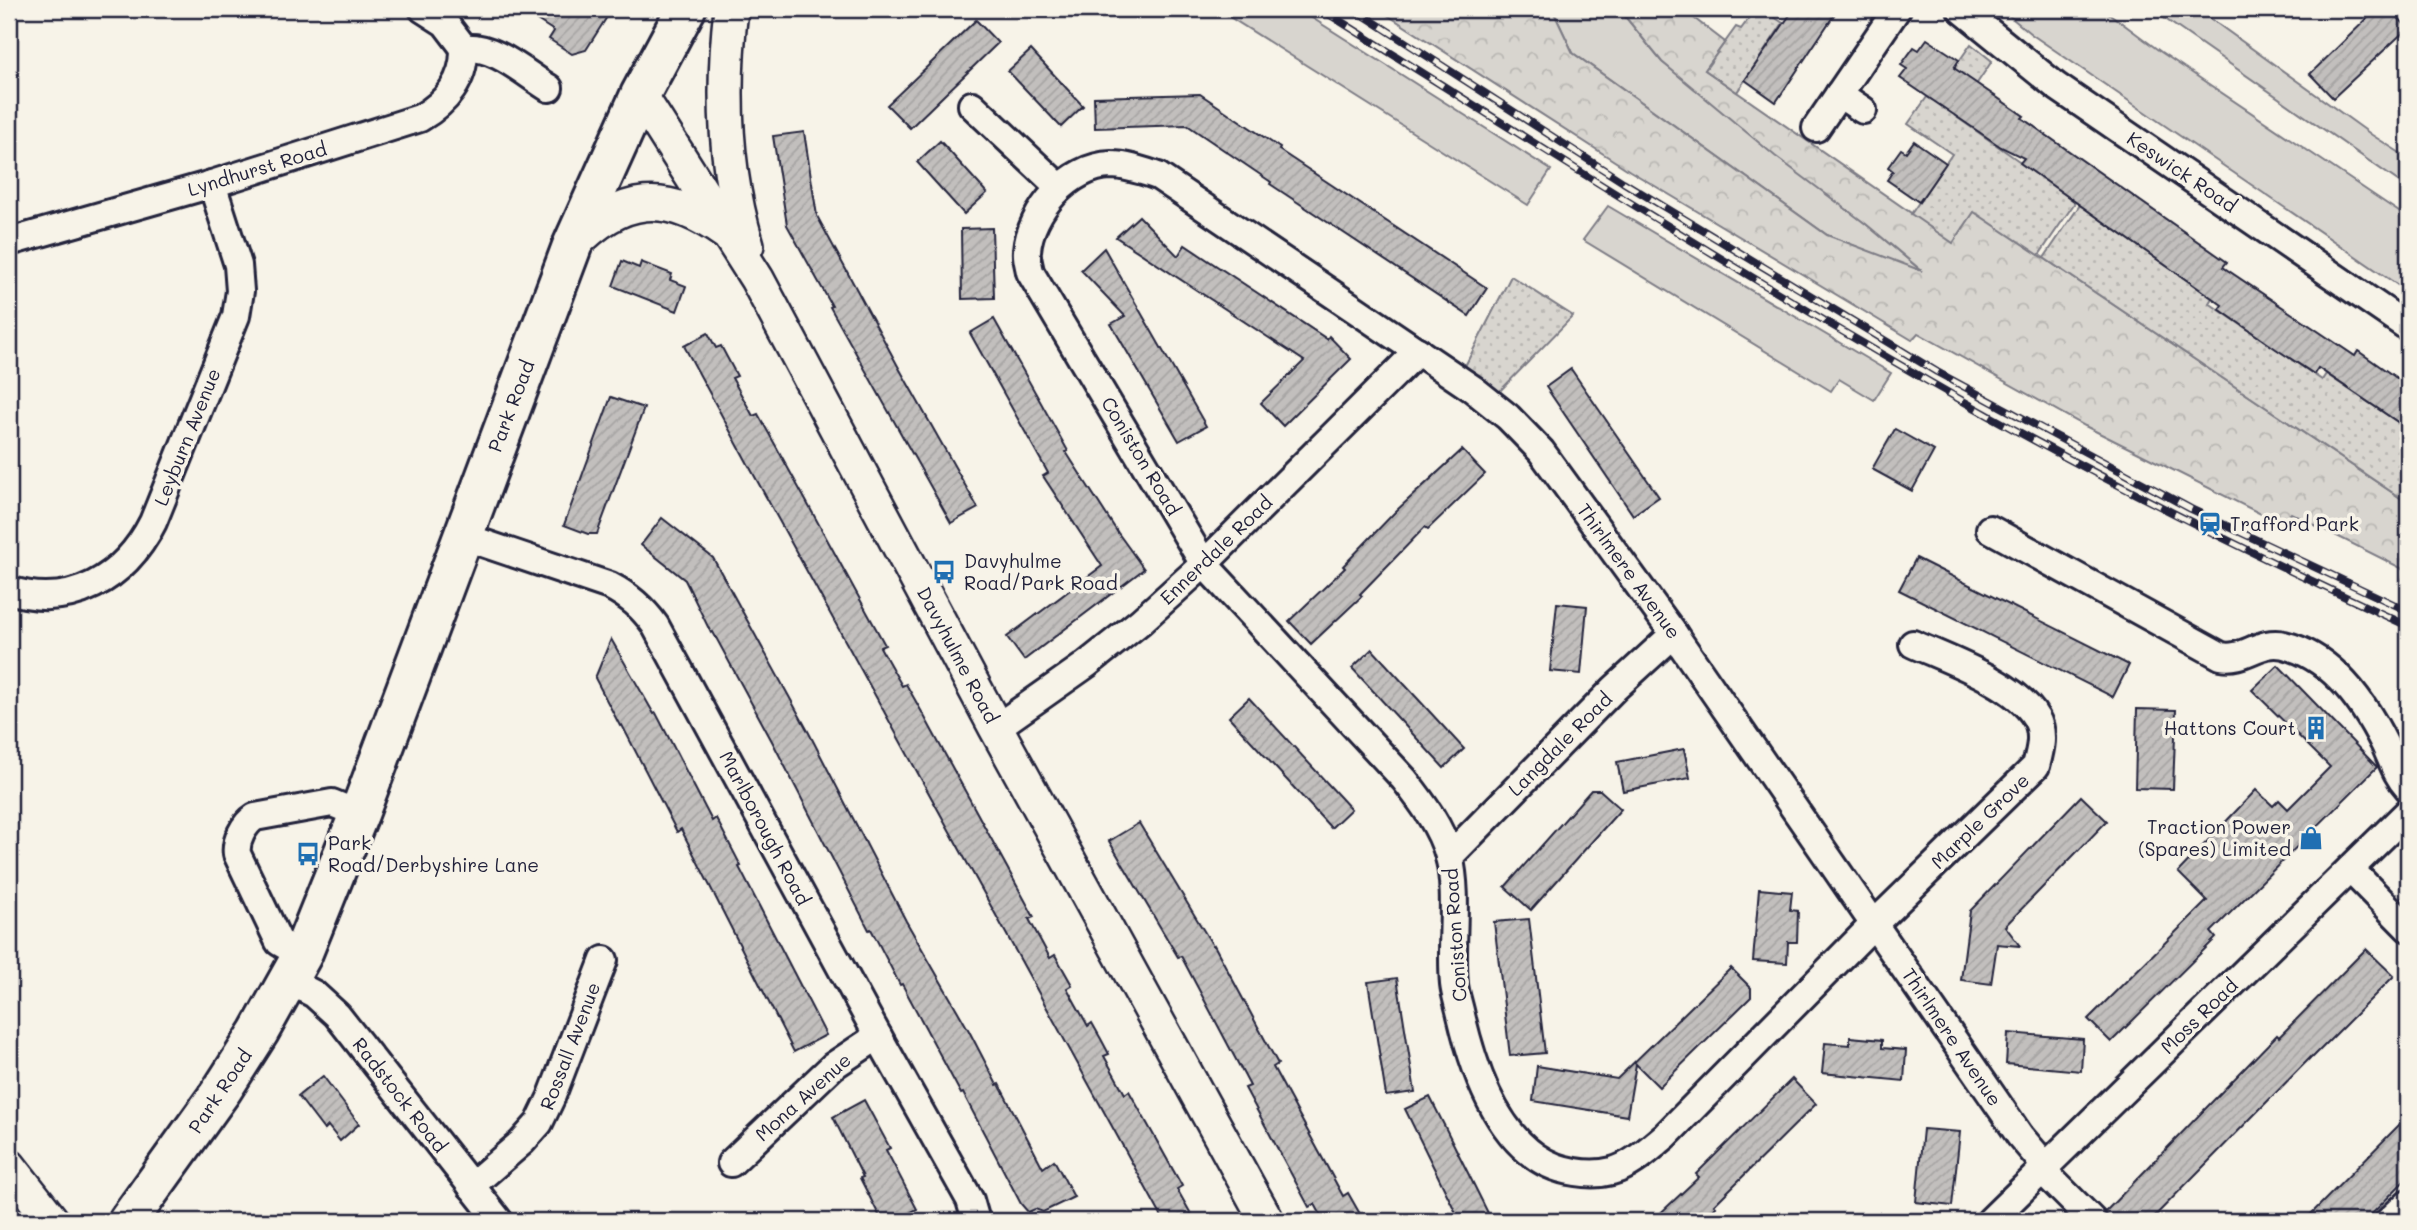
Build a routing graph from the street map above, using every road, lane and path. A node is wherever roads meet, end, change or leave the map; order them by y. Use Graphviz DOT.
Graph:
graph roads {
  1 [pos="423,9"];
  2 [pos="686,9"];
  3 [pos="731,9"];
  4 [pos="1897,9"];
  5 [pos="1961,9"];
  6 [pos="464,48"];
  7 [pos="550,88"];
  8 [pos="1839,94"];
  9 [pos="640,95"];
  10 [pos="972,105"];
  11 [pos="1863,110"];
  12 [pos="1816,128"];
  13 [pos="212,184"];
  14 [pos="1059,187"];
  15 [pos="730,236"];
  16 [pos="9,242"];
  17 [pos="572,246"];
  18 [pos="757,279"];
  19 [pos="2408,327"];
  20 [pos="1418,351"];
  21 [pos="1990,529"];
  22 [pos="462,536"];
  23 [pos="1204,564"];
  24 [pos="9,590"];
  25 [pos="1674,634"];
  26 [pos="1913,644"];
  27 [pos="996,728"];
  28 [pos="2408,788"];
  29 [pos="2408,812"];
  30 [pos="359,814"];
  31 [pos="1449,857"];
  32 [pos="2350,869"];
  33 [pos="1874,924"];
  34 [pos="2408,928"];
  35 [pos="604,960"];
  36 [pos="296,968"];
  37 [pos="878,1036"];
  38 [pos="732,1163"];
  39 [pos="9,1166"];
  40 [pos="2044,1168"];
  41 [pos="471,1186"];
  42 [pos="2408,1202"];
  43 [pos="52,1221"];
  44 [pos="128,1221"];
  45 [pos="499,1221"];
  46 [pos="976,1221"];
  47 [pos="1266,1221"];
  48 [pos="1990,1221"];
  49 [pos="2093,1221"];
  50 [pos="2389,1221"];
  1 -- 6 [label="street"];
  2 -- 9 [label="main road, Park Road"];
  3 -- 18 [label="street"];
  4 -- 8 [label="street"];
  5 -- 19 [label="street, Keswick Road"];
  6 -- 7 [label="street"];
  6 -- 13 [label="street, Lyndhurst Road"];
  8 -- 11 [label="street"];
  8 -- 12 [label="street"];
  9 -- 15 [label="street, Davyhulme Road"];
  9 -- 17 [label="main road, Park Road"];
  10 -- 14 [label="street"];
  13 -- 16 [label="street, Lyndhurst Road"];
  13 -- 24 [label="street, Leyburn Avenue"];
  14 -- 20 [label="street, Thirlmere Avenue"];
  14 -- 23 [label="street, Coniston Road"];
  15 -- 17 [label="street"];
  15 -- 18 [label="street, Davyhulme Road"];
  17 -- 22 [label="main road, Park Road"];
  18 -- 27 [label="street, Davyhulme Road"];
  20 -- 23 [label="street, Ennerdale Road"];
  20 -- 25 [label="street, Thirlmere Avenue"];
  21 -- 28 [label="street"];
  22 -- 30 [label="main road, Park Road"];
  22 -- 37 [label="street, Marlborough Road"];
  23 -- 27 [label="street, Ennerdale Road"];
  23 -- 31 [label="street, Coniston Road"];
  25 -- 31 [label="street, Langdale Road"];
  25 -- 33 [label="street, Thirlmere Avenue"];
  26 -- 33 [label="street, Marple Grove"];
  27 -- 47 [label="street, Davyhulme Road"];
  29 -- 32 [label="street, Moss Road"];
  30 -- 36 [label="main road, Park Road"];
  30 -- 36 [label="street"];
  31 -- 33 [label="street, Coniston Road"];
  32 -- 34 [label="street"];
  32 -- 40 [label="street, Moss Road"];
  33 -- 40 [label="street, Thirlmere Avenue"];
  35 -- 41 [label="street, Rossall Avenue"];
  36 -- 41 [label="street, Radstock Road"];
  36 -- 44 [label="main road, Park Road"];
  37 -- 38 [label="street, Mona Avenue"];
  37 -- 46 [label="street, Marlborough Road"];
  39 -- 43 [label="street"];
  40 -- 48 [label="street, Moss Road"];
  40 -- 49 [label="street, Thirlmere Avenue"];
  41 -- 45 [label="street, Radstock Road"];
  42 -- 50 [label="street"];
}
